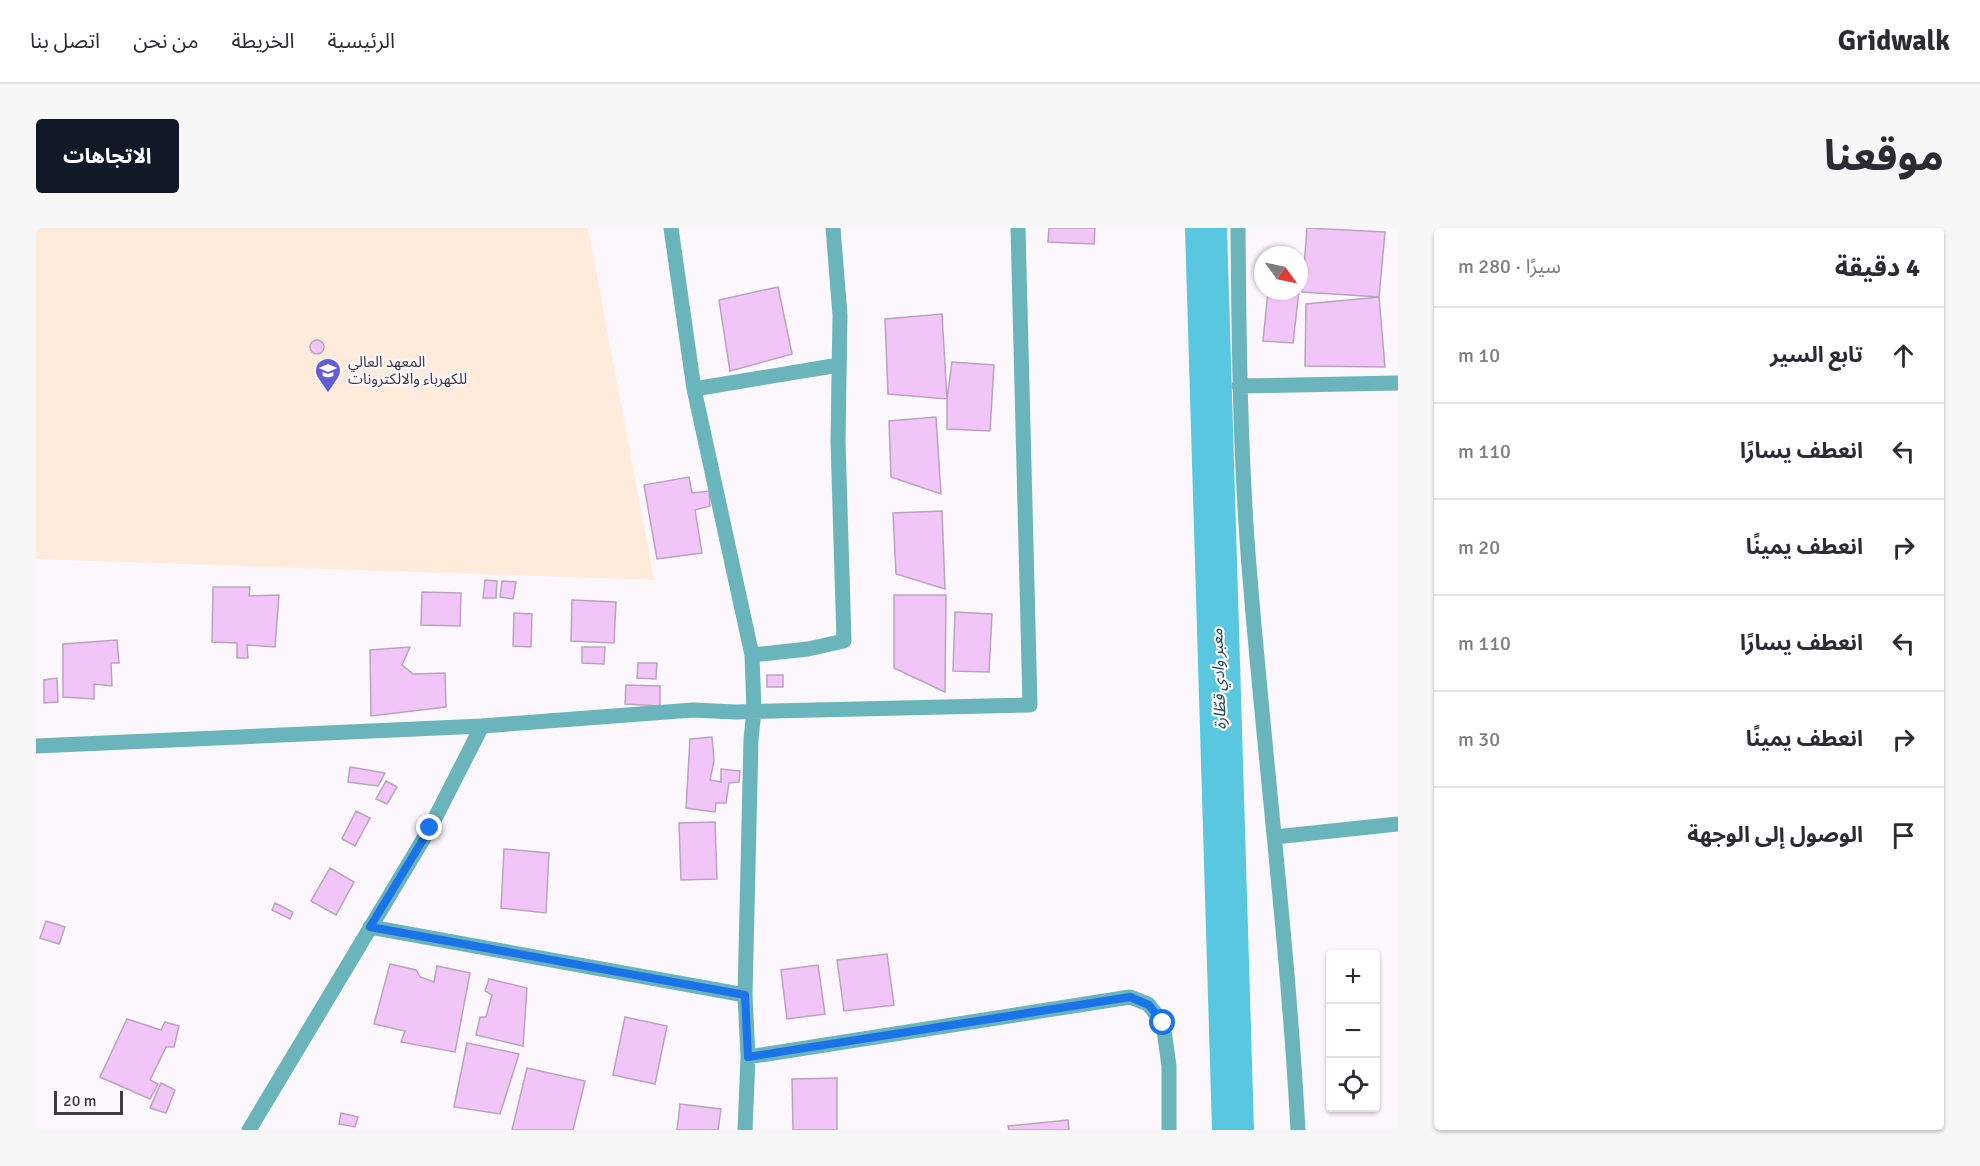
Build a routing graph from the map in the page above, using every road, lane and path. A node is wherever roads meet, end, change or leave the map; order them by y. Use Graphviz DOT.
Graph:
graph roads {
  1 [pos="671,228"];
  2 [pos="833,228"];
  3 [pos="1018,228"];
  4 [pos="1239,228"];
  5 [pos="839,366"];
  6 [pos="1398,383"];
  7 [pos="1239,386"];
  8 [pos="694,389"];
  9 [pos="752,655"];
  10 [pos="754,711"];
  11 [pos="482,726"];
  12 [pos="36,746"];
  13 [pos="1398,824"];
  14 [pos="1275,837"];
  15 [pos="370,927"];
  16 [pos="745,995"];
  17 [pos="748,1057"];
  18 [pos="249,1130"];
  19 [pos="745,1130"];
  20 [pos="1169,1130"];
  21 [pos="1298,1130"];
  1 -- 8 [label="street"];
  2 -- 5 [label="street"];
  3 -- 10 [label="street"];
  4 -- 7 [label="street"];
  5 -- 8 [label="street"];
  5 -- 9 [label="street"];
  6 -- 7 [label="street"];
  7 -- 14 [label="street"];
  8 -- 9 [label="street"];
  9 -- 10 [label="street"];
  10 -- 11 [label="street"];
  10 -- 16 [label="street"];
  11 -- 12 [label="street"];
  11 -- 15 [label="street"];
  13 -- 14 [label="street"];
  14 -- 21 [label="street"];
  15 -- 16 [label="street"];
  15 -- 18 [label="street"];
  16 -- 17 [label="street"];
  17 -- 19 [label="street"];
  17 -- 20 [label="street"];
}
